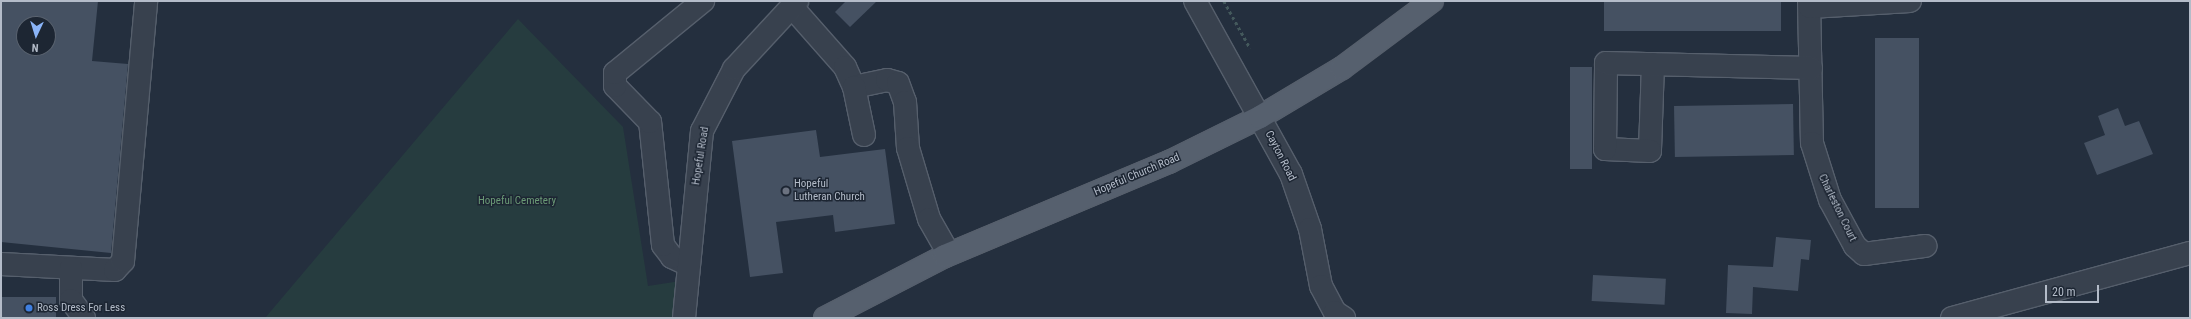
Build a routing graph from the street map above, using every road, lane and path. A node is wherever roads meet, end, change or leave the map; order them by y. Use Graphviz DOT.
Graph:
graph roads {
  1 [pos="146,1"];
  2 [pos="703,1"];
  3 [pos="1195,1"];
  4 [pos="1224,1"];
  5 [pos="1432,1"];
  6 [pos="1910,1"];
  7 [pos="795,4"];
  8 [pos="1809,4"];
  9 [pos="1250,48"];
  10 [pos="1653,64"];
  11 [pos="1811,68"];
  12 [pos="854,87"];
  13 [pos="1260,117"];
  14 [pos="864,135"];
  15 [pos="1925,246"];
  16 [pos="949,254"];
  17 [pos="2190,254"];
  18 [pos="1,264"];
  19 [pos="688,265"];
  20 [pos="71,268"];
  21 [pos="1335,316"];
  22 [pos="84,318"];
  23 [pos="684,318"];
  24 [pos="825,318"];
  25 [pos="1952,318"];
  1 -- 20 [label="street"];
  2 -- 19 [label="street"];
  3 -- 13 [label="street, Cayton Road"];
  4 -- 9 [label="path"];
  5 -- 13 [label="main road, Hopeful Church Road"];
  6 -- 8 [label="street"];
  7 -- 12 [label="street"];
  7 -- 19 [label="street, Hopeful Road"];
  8 -- 11 [label="street, Charleston Court"];
  10 -- 11 [label="street"];
  11 -- 15 [label="street, Charleston Court"];
  12 -- 14 [label="street"];
  12 -- 16 [label="street"];
  13 -- 16 [label="main road, Hopeful Church Road"];
  13 -- 21 [label="street, Cayton Road"];
  16 -- 24 [label="main road, Hopeful Church Road"];
  17 -- 25 [label="street"];
  18 -- 20 [label="street"];
  19 -- 23 [label="street, Hopeful Road"];
  20 -- 22 [label="street"];
}
